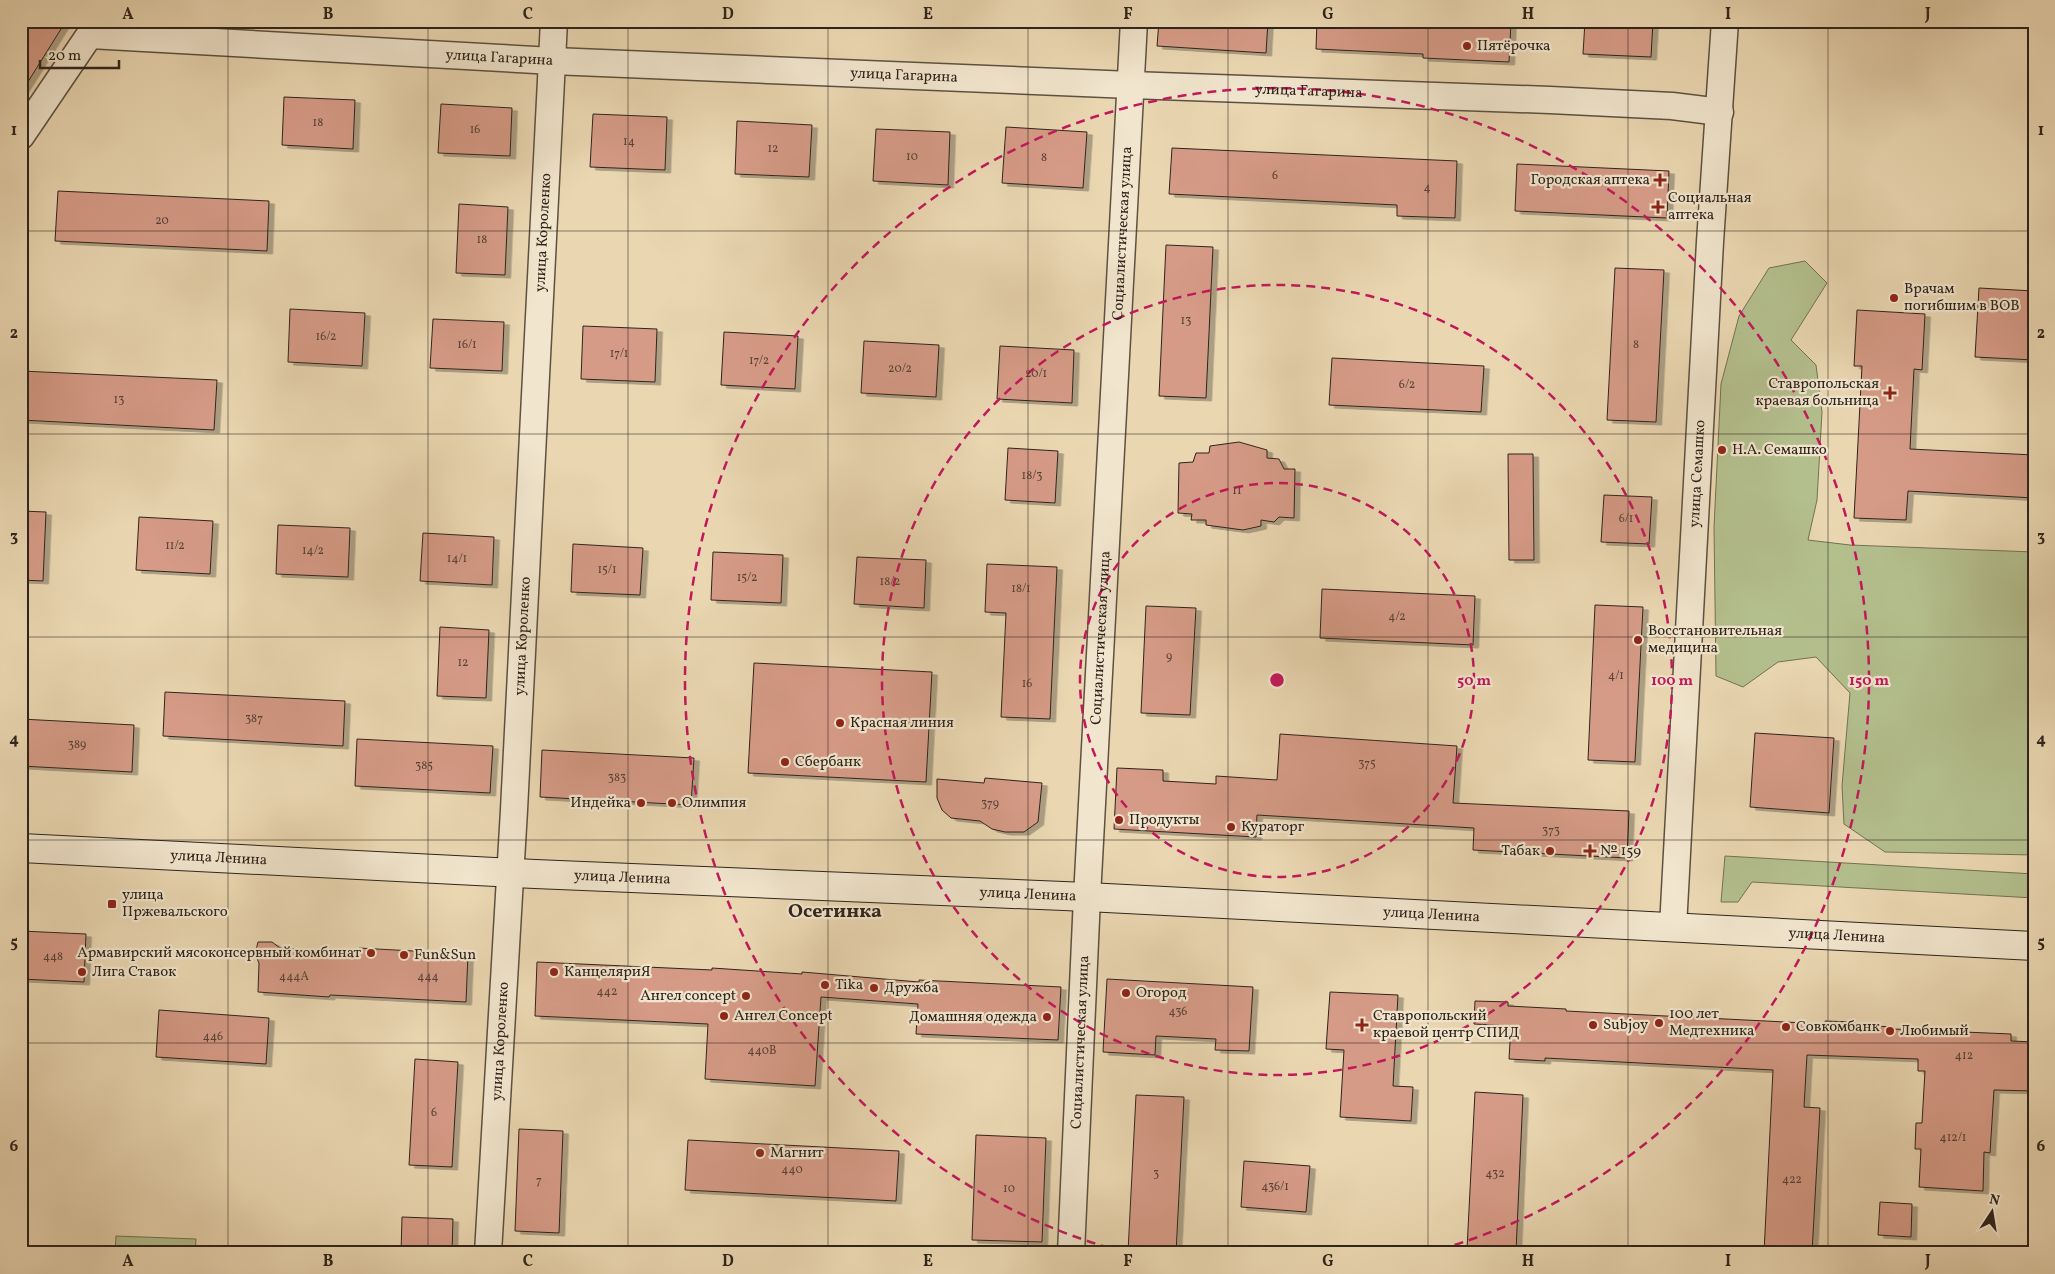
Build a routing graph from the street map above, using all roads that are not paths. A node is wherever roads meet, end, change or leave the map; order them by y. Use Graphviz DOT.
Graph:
graph roads {
  1 [pos="554,21"];
  2 [pos="1134,21"];
  3 [pos="1724,21"];
  4 [pos="94,28"];
  5 [pos="553,61"];
  6 [pos="1131,85"];
  7 [pos="1720,112"];
  8 [pos="21,136"];
  9 [pos="21,848"];
  10 [pos="510,872"];
  11 [pos="1087,897"];
  12 [pos="1673,927"];
  13 [pos="2034,946"];
  14 [pos="488,1253"];
  15 [pos="1070,1253"];
  1 -- 5 [label="street, улица Короленко"];
  2 -- 6 [label="street, Социалистическая улица"];
  3 -- 7 [label="street, улица Семашко"];
  4 -- 5 [label="street, улица Гагарина"];
  4 -- 8 [label="street"];
  5 -- 6 [label="street, улица Гагарина"];
  5 -- 10 [label="street, улица Короленко"];
  6 -- 7 [label="street, улица Гагарина"];
  6 -- 11 [label="street, Социалистическая улица"];
  7 -- 12 [label="street, улица Семашко"];
  9 -- 10 [label="main road, улица Ленина"];
  10 -- 11 [label="main road, улица Ленина"];
  10 -- 14 [label="street, улица Короленко"];
  11 -- 12 [label="main road, улица Ленина"];
  11 -- 15 [label="street, Социалистическая улица"];
  12 -- 13 [label="main road, улица Ленина"];
}
